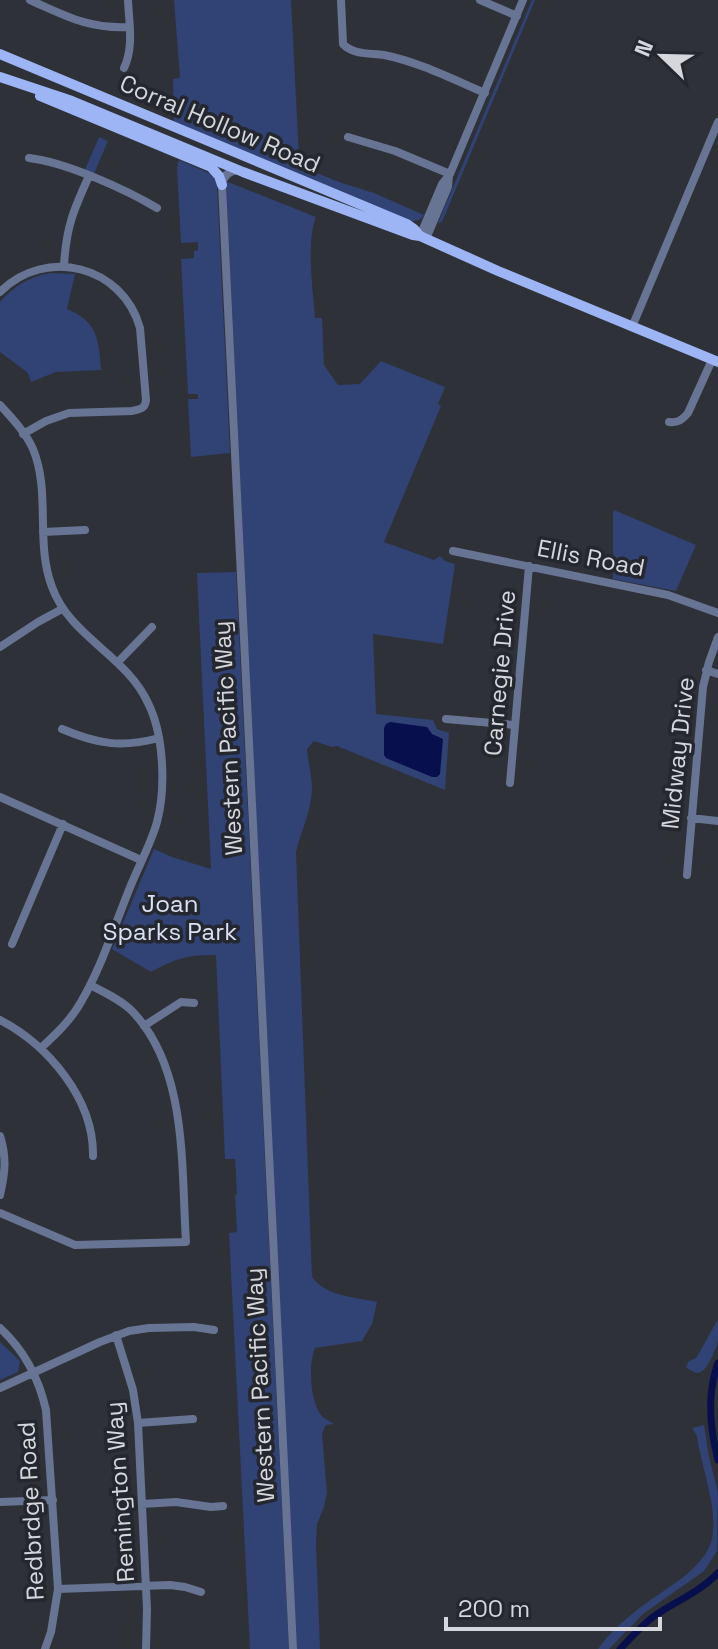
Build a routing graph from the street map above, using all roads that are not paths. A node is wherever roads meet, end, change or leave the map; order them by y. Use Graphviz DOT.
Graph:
graph roads {
  1 [pos="30,0"];
  2 [pos="128,0"];
  3 [pos="341,0"];
  4 [pos="480,0"];
  5 [pos="523,0"];
  6 [pos="517,16"];
  7 [pos="129,27"];
  8 [pos="0,54"];
  9 [pos="124,68"];
  10 [pos="0,77"];
  11 [pos="16,84"];
  12 [pos="485,93"];
  13 [pos="718,122"];
  14 [pos="348,137"];
  15 [pos="29,158"];
  16 [pos="268,165"];
  17 [pos="238,170"];
  18 [pos="450,174"];
  19 [pos="89,176"];
  20 [pos="263,180"];
  21 [pos="222,185"];
  22 [pos="157,208"];
  23 [pos="423,238"];
  24 [pos="64,266"];
  25 [pos="0,277"];
  26 [pos="3,288"];
  27 [pos="632,327"];
  28 [pos="715,361"];
  29 [pos="0,405"];
  30 [pos="669,422"];
  31 [pos="23,434"];
  32 [pos="85,530"];
  33 [pos="43,532"];
  34 [pos="453,551"];
  35 [pos="529,566"];
  36 [pos="62,609"];
  37 [pos="718,613"];
  38 [pos="152,627"];
  39 [pos="718,637"];
  40 [pos="0,647"];
  41 [pos="118,662"];
  42 [pos="706,670"];
  43 [pos="718,674"];
  44 [pos="446,719"];
  45 [pos="515,725"];
  46 [pos="62,729"];
  47 [pos="159,738"];
  48 [pos="510,783"];
  49 [pos="0,797"];
  50 [pos="691,818"];
  51 [pos="718,821"];
  52 [pos="63,824"];
  53 [pos="141,860"];
  54 [pos="687,875"];
  55 [pos="12,944"];
  56 [pos="90,985"];
  57 [pos="194,1003"];
  58 [pos="0,1020"];
  59 [pos="144,1026"];
  60 [pos="41,1048"];
  61 [pos="0,1136"];
  62 [pos="93,1156"];
  63 [pos="0,1195"];
  64 [pos="0,1213"];
  65 [pos="0,1328"];
  66 [pos="214,1330"];
  67 [pos="116,1335"];
  68 [pos="33,1372"];
  69 [pos="0,1388"];
  70 [pos="193,1419"];
  71 [pos="138,1423"];
  72 [pos="53,1500"];
  73 [pos="0,1502"];
  74 [pos="142,1504"];
  75 [pos="223,1506"];
  76 [pos="146,1585"];
  77 [pos="58,1589"];
  78 [pos="201,1592"];
  79 [pos="45,1649"];
  80 [pos="146,1649"];
  81 [pos="293,1649"];
  1 -- 7 [label="street"];
  2 -- 7 [label="street"];
  3 -- 12 [label="street"];
  4 -- 6 [label="street"];
  5 -- 6 [label="street"];
  6 -- 12 [label="street"];
  7 -- 9 [label="street"];
  8 -- 16 [label="main road, Corral Hollow Road"];
  10 -- 11 [label="main road, Corral Hollow Road"];
  11 -- 17 [label="main road, Corral Hollow Road"];
  11 -- 21 [label="main road"];
  12 -- 18 [label="street"];
  13 -- 27 [label="street"];
  14 -- 18 [label="street"];
  15 -- 19 [label="street"];
  16 -- 20 [label="main road"];
  16 -- 23 [label="main road, Corral Hollow Road"];
  17 -- 20 [label="main road, Corral Hollow Road"];
  17 -- 21 [label="street"];
  18 -- 23 [label="street"];
  19 -- 22 [label="street"];
  19 -- 24 [label="street"];
  20 -- 23 [label="main road, Corral Hollow Road"];
  21 -- 81 [label="street, Western Pacific Way"];
  23 -- 27 [label="main road, Corral Hollow Road"];
  24 -- 26 [label="street"];
  24 -- 31 [label="street"];
  25 -- 26 [label="street"];
  27 -- 28 [label="main road, Corral Hollow Road"];
  28 -- 30 [label="street"];
  29 -- 31 [label="street"];
  31 -- 33 [label="street"];
  32 -- 33 [label="street"];
  33 -- 36 [label="street"];
  34 -- 35 [label="street, Ellis Road"];
  35 -- 37 [label="street, Ellis Road"];
  35 -- 45 [label="street, Carnegie Drive"];
  36 -- 40 [label="street"];
  36 -- 41 [label="street"];
  38 -- 41 [label="street"];
  39 -- 42 [label="street, Midway Drive"];
  41 -- 47 [label="street"];
  42 -- 43 [label="street"];
  42 -- 50 [label="street, Midway Drive"];
  44 -- 45 [label="street"];
  45 -- 48 [label="street, Carnegie Drive"];
  46 -- 47 [label="street"];
  47 -- 53 [label="street"];
  49 -- 52 [label="street"];
  50 -- 51 [label="street"];
  50 -- 54 [label="street, Midway Drive"];
  52 -- 53 [label="street"];
  52 -- 55 [label="street"];
  53 -- 56 [label="street"];
  56 -- 59 [label="street"];
  56 -- 60 [label="street"];
  57 -- 59 [label="street"];
  58 -- 60 [label="street"];
  59 -- 64 [label="street"];
  60 -- 62 [label="street"];
  61 -- 63 [label="street"];
  65 -- 68 [label="street, Redbrdge Road"];
  66 -- 67 [label="street"];
  67 -- 68 [label="street"];
  67 -- 71 [label="street, Remington Way"];
  68 -- 69 [label="street"];
  68 -- 72 [label="street, Redbrdge Road"];
  70 -- 71 [label="street"];
  71 -- 74 [label="street, Remington Way"];
  72 -- 73 [label="street"];
  72 -- 77 [label="street, Redbrdge Road"];
  74 -- 75 [label="street"];
  74 -- 76 [label="street, Remington Way"];
  76 -- 77 [label="street"];
  76 -- 78 [label="street"];
  76 -- 80 [label="street, Remington Way"];
  77 -- 79 [label="street, Redbrdge Road"];
}
